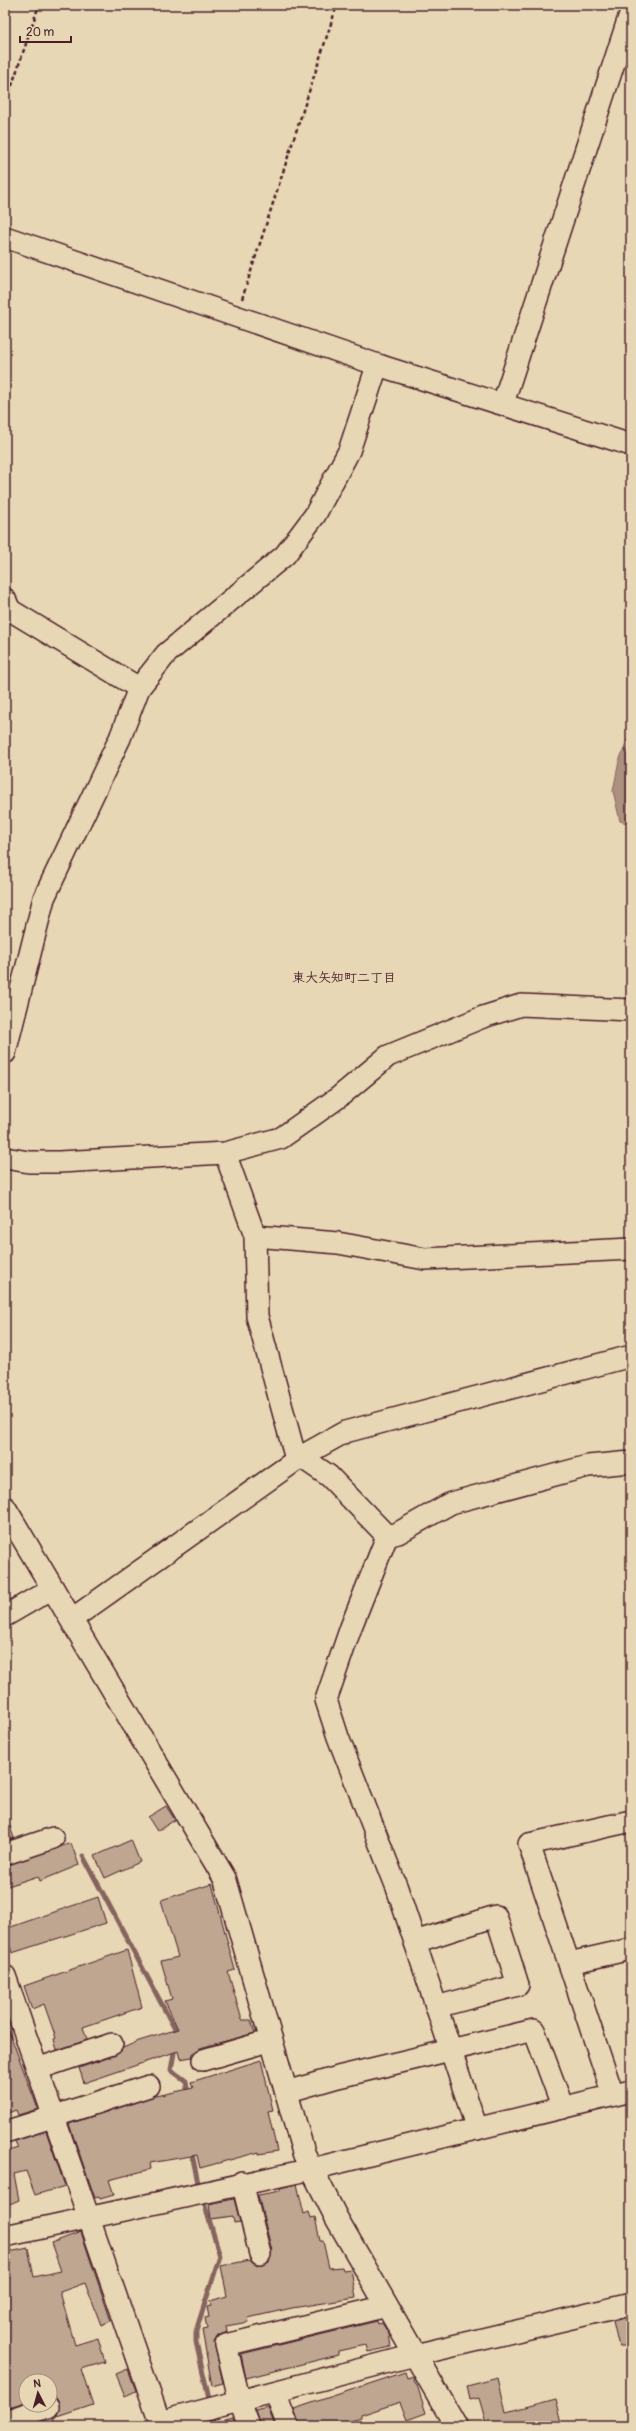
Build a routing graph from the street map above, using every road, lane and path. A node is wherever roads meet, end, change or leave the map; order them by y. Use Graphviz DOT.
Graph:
graph roads {
  1 [pos="38,5"];
  2 [pos="337,5"];
  3 [pos="631,11"];
  4 [pos="5,106"];
  5 [pos="5,237"];
  6 [pos="236,316"];
  7 [pos="381,366"];
  8 [pos="496,402"];
  9 [pos="631,445"];
  10 [pos="7,608"];
  11 [pos="139,688"];
  12 [pos="631,1010"];
  13 [pos="5,1053"];
  14 [pos="225,1153"];
  15 [pos="5,1158"];
  16 [pos="255,1236"];
  17 [pos="631,1249"];
  18 [pos="631,1356"];
  19 [pos="302,1456"];
  20 [pos="631,1462"];
  21 [pos="5,1508"];
  22 [pos="386,1536"];
  23 [pos="53,1588"];
  24 [pos="5,1616"];
  25 [pos="72,1619"];
  26 [pos="631,1821"];
  27 [pos="53,1838"];
  28 [pos="5,1854"];
  29 [pos="414,1942"];
  30 [pos="631,1949"];
  31 [pos="568,1963"];
  32 [pos="5,1976"];
  33 [pos="436,2007"];
  34 [pos="272,2040"];
  35 [pos="112,2044"];
  36 [pos="450,2050"];
  37 [pos="203,2060"];
  38 [pos="37,2069"];
  39 [pos="149,2086"];
  40 [pos="286,2092"];
  41 [pos="622,2093"];
  42 [pos="563,2108"];
  43 [pos="54,2116"];
  44 [pos="477,2129"];
  45 [pos="5,2132"];
  46 [pos="312,2169"];
  47 [pos="242,2182"];
  48 [pos="88,2217"];
  49 [pos="5,2236"];
  50 [pos="260,2254"];
  51 [pos="631,2304"];
  52 [pos="387,2306"];
  53 [pos="415,2355"];
  54 [pos="275,2392"];
  55 [pos="240,2402"];
  56 [pos="31,2413"];
  57 [pos="5,2421"];
  58 [pos="160,2424"];
  59 [pos="249,2426"];
  60 [pos="288,2426"];
  61 [pos="456,2426"];
  1 -- 4 [label="path"];
  2 -- 6 [label="path"];
  3 -- 8 [label="street"];
  5 -- 6 [label="street"];
  6 -- 7 [label="street"];
  7 -- 8 [label="street"];
  7 -- 11 [label="street"];
  8 -- 9 [label="street"];
  10 -- 11 [label="street"];
  11 -- 13 [label="street"];
  12 -- 14 [label="street"];
  14 -- 15 [label="street"];
  14 -- 16 [label="street"];
  16 -- 17 [label="street"];
  16 -- 19 [label="street"];
  18 -- 19 [label="street"];
  19 -- 22 [label="street"];
  19 -- 25 [label="street"];
  20 -- 22 [label="street"];
  21 -- 23 [label="street"];
  22 -- 29 [label="street"];
  23 -- 24 [label="street"];
  23 -- 25 [label="street"];
  25 -- 34 [label="street"];
  26 -- 31 [label="street"];
  27 -- 28 [label="street"];
  29 -- 33 [label="street"];
  29 -- 33 [label="street"];
  30 -- 31 [label="street"];
  31 -- 41 [label="street"];
  32 -- 38 [label="street"];
  33 -- 36 [label="street"];
  34 -- 37 [label="street"];
  34 -- 40 [label="street"];
  35 -- 38 [label="street"];
  36 -- 40 [label="street"];
  36 -- 42 [label="street"];
  36 -- 44 [label="street"];
  38 -- 43 [label="street"];
  39 -- 43 [label="street"];
  40 -- 46 [label="street"];
  41 -- 42 [label="street"];
  42 -- 44 [label="street"];
  43 -- 45 [label="street"];
  43 -- 48 [label="street"];
  44 -- 46 [label="street"];
  46 -- 47 [label="street"];
  46 -- 52 [label="street"];
  47 -- 48 [label="street"];
  47 -- 50 [label="street"];
  48 -- 49 [label="street"];
  48 -- 58 [label="street"];
  51 -- 53 [label="street"];
  52 -- 53 [label="street"];
  52 -- 55 [label="street"];
  53 -- 54 [label="street"];
  53 -- 61 [label="street"];
  54 -- 55 [label="street"];
  54 -- 60 [label="street"];
  55 -- 58 [label="street"];
  55 -- 59 [label="street"];
  56 -- 57 [label="street"];
}
